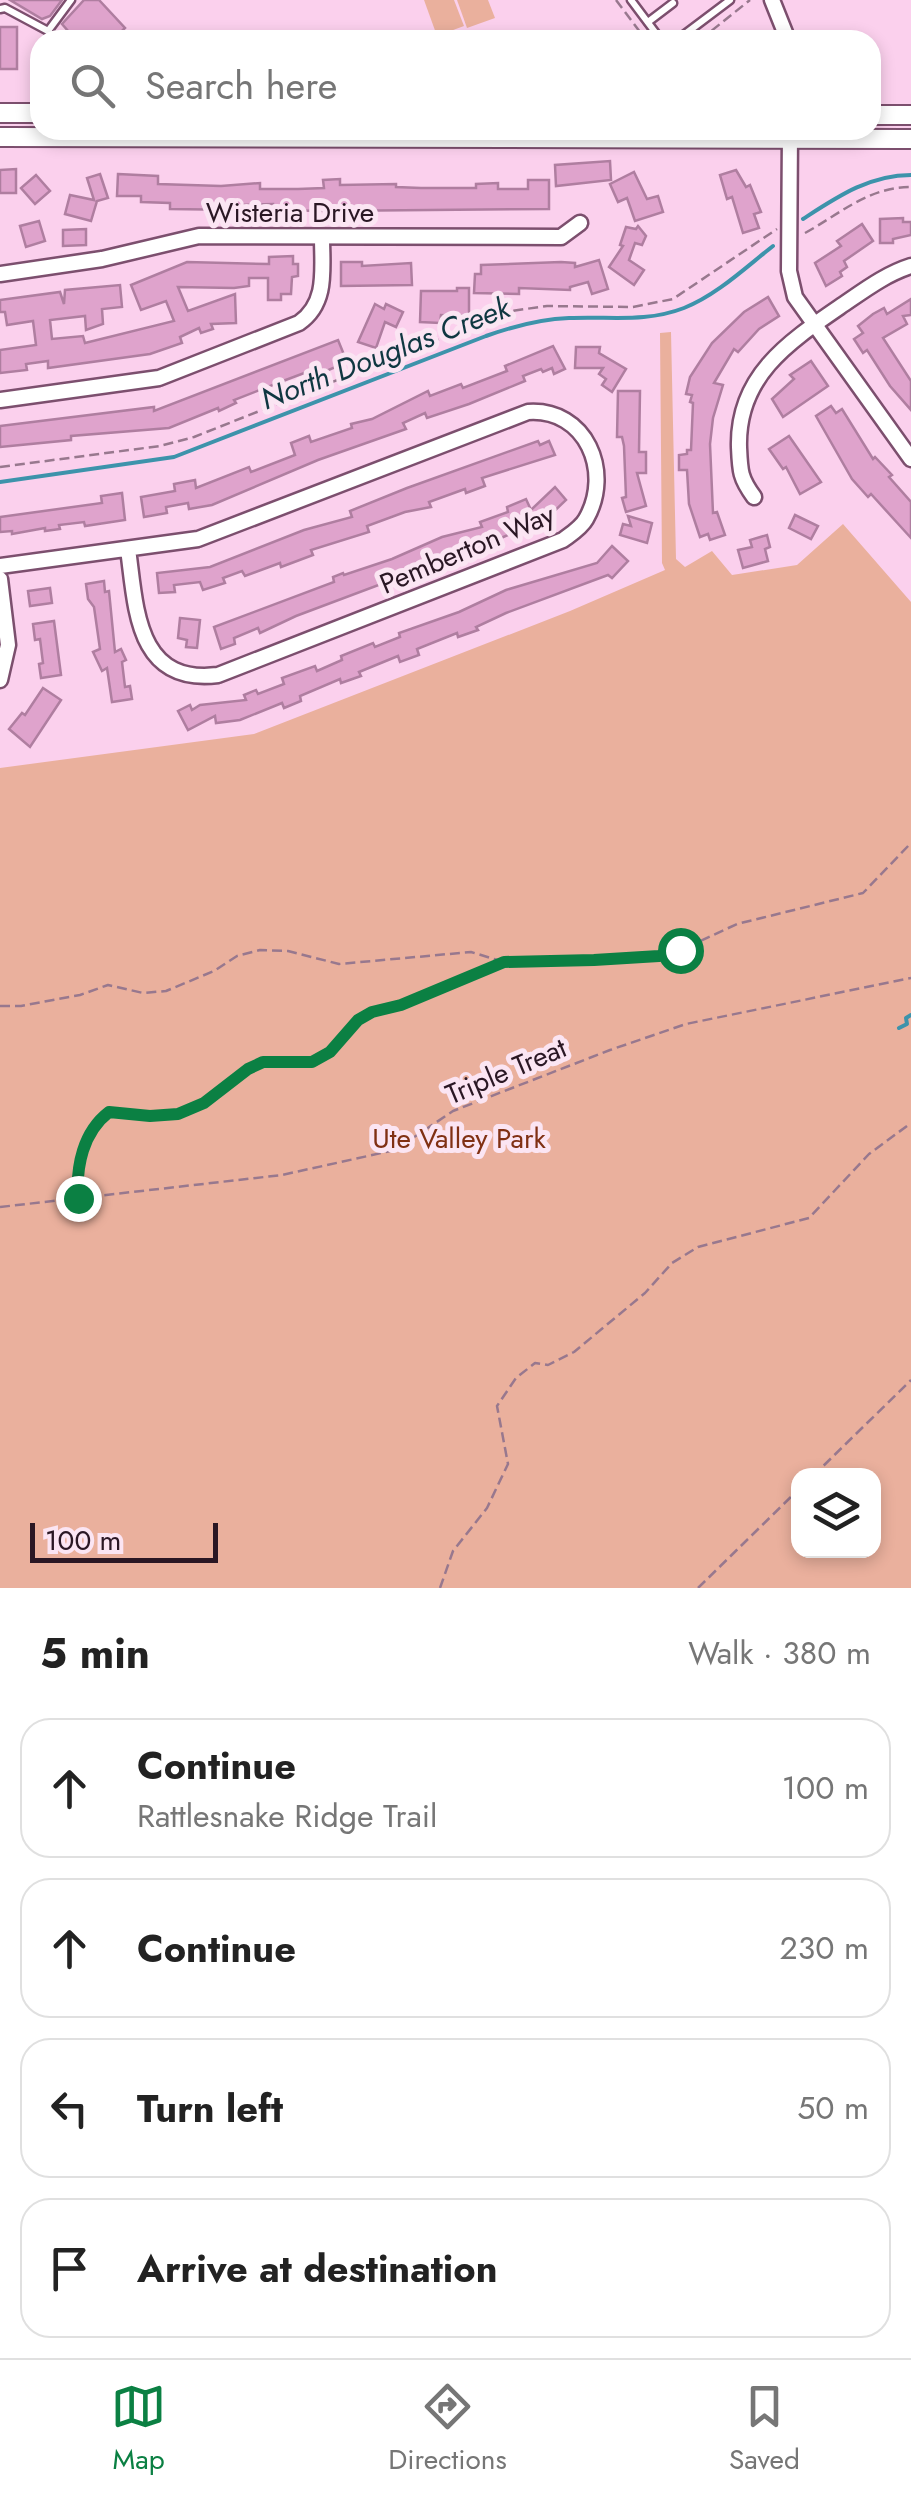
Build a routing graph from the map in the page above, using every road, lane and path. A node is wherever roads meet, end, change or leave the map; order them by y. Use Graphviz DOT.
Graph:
graph roads {
  1 [pos="71,0"];
  2 [pos="616,0"];
  3 [pos="631,0"];
  4 [pos="730,0"];
  5 [pos="750,0"];
  6 [pos="772,0"];
  7 [pos="673,3"];
  8 [pos="0,9"];
  9 [pos="648,22"];
  10 [pos="46,30"];
  11 [pos="49,30"];
  12 [pos="638,30"];
  13 [pos="656,30"];
  14 [pos="690,30"];
  15 [pos="712,30"];
  16 [pos="784,30"];
  17 [pos="0,113"];
  18 [pos="30,113"];
  19 [pos="881,115"];
  20 [pos="911,115"];
  21 [pos="0,137"];
  22 [pos="30,137"];
  23 [pos="881,138"];
  24 [pos="911,139"];
  25 [pos="790,140"];
  26 [pos="911,187"];
  27 [pos="580,223"];
  28 [pos="782,227"];
  29 [pos="799,233"];
  30 [pos="126,234"];
  31 [pos="322,237"];
  32 [pos="442,237"];
  33 [pos="130,254"];
  34 [pos="442,255"];
  35 [pos="911,266"];
  36 [pos="0,274"];
  37 [pos="813,325"];
  38 [pos="0,400"];
  39 [pos="911,459"];
  40 [pos="0,467"];
  41 [pos="754,497"];
  42 [pos="128,549"];
  43 [pos="0,566"];
  44 [pos="0,580"];
  45 [pos="1,686"];
  46 [pos="911,843"];
  47 [pos="504,962"];
  48 [pos="911,978"];
  49 [pos="0,1006"];
  50 [pos="911,1124"];
  51 [pos="78,1198"];
  52 [pos="0,1207"];
  53 [pos="911,1380"];
  54 [pos="822,1468"];
  55 [pos="791,1497"];
  56 [pos="440,1588"];
  57 [pos="698,1588"];
  1 -- 11 [label="lane"];
  2 -- 12 [label="path"];
  3 -- 9 [label="lane"];
  4 -- 14 [label="lane"];
  5 -- 15 [label="path"];
  6 -- 16 [label="street"];
  7 -- 9 [label="lane"];
  8 -- 10 [label="lane"];
  9 -- 13 [label="lane"];
  17 -- 18 [label="main road"];
  19 -- 20 [label="main road"];
  21 -- 22 [label="main road"];
  23 -- 24 [label="main road"];
  25 -- 37 [label="street"];
  26 -- 29 [label="path"];
  27 -- 32 [label="street, Wisteria Drive"];
  28 -- 40 [label="path"];
  30 -- 33 [label="street"];
  31 -- 32 [label="street, Wisteria Drive"];
  31 -- 33 [label="street, Wisteria Drive"];
  31 -- 38 [label="street"];
  32 -- 34 [label="street"];
  33 -- 36 [label="street, Wisteria Drive"];
  35 -- 37 [label="street"];
  37 -- 39 [label="street"];
  37 -- 41 [label="street"];
  42 -- 42 [label="street, Pemberton Way"];
  42 -- 43 [label="street, Pemberton Way"];
  44 -- 45 [label="street"];
  46 -- 47 [label="path"];
  47 -- 49 [label="path"];
  47 -- 51 [label="path"];
  48 -- 51 [label="path, Triple Treat"];
  50 -- 56 [label="path"];
  51 -- 52 [label="path, Triple Treat"];
  53 -- 54 [label="path"];
  55 -- 57 [label="path"];
}
